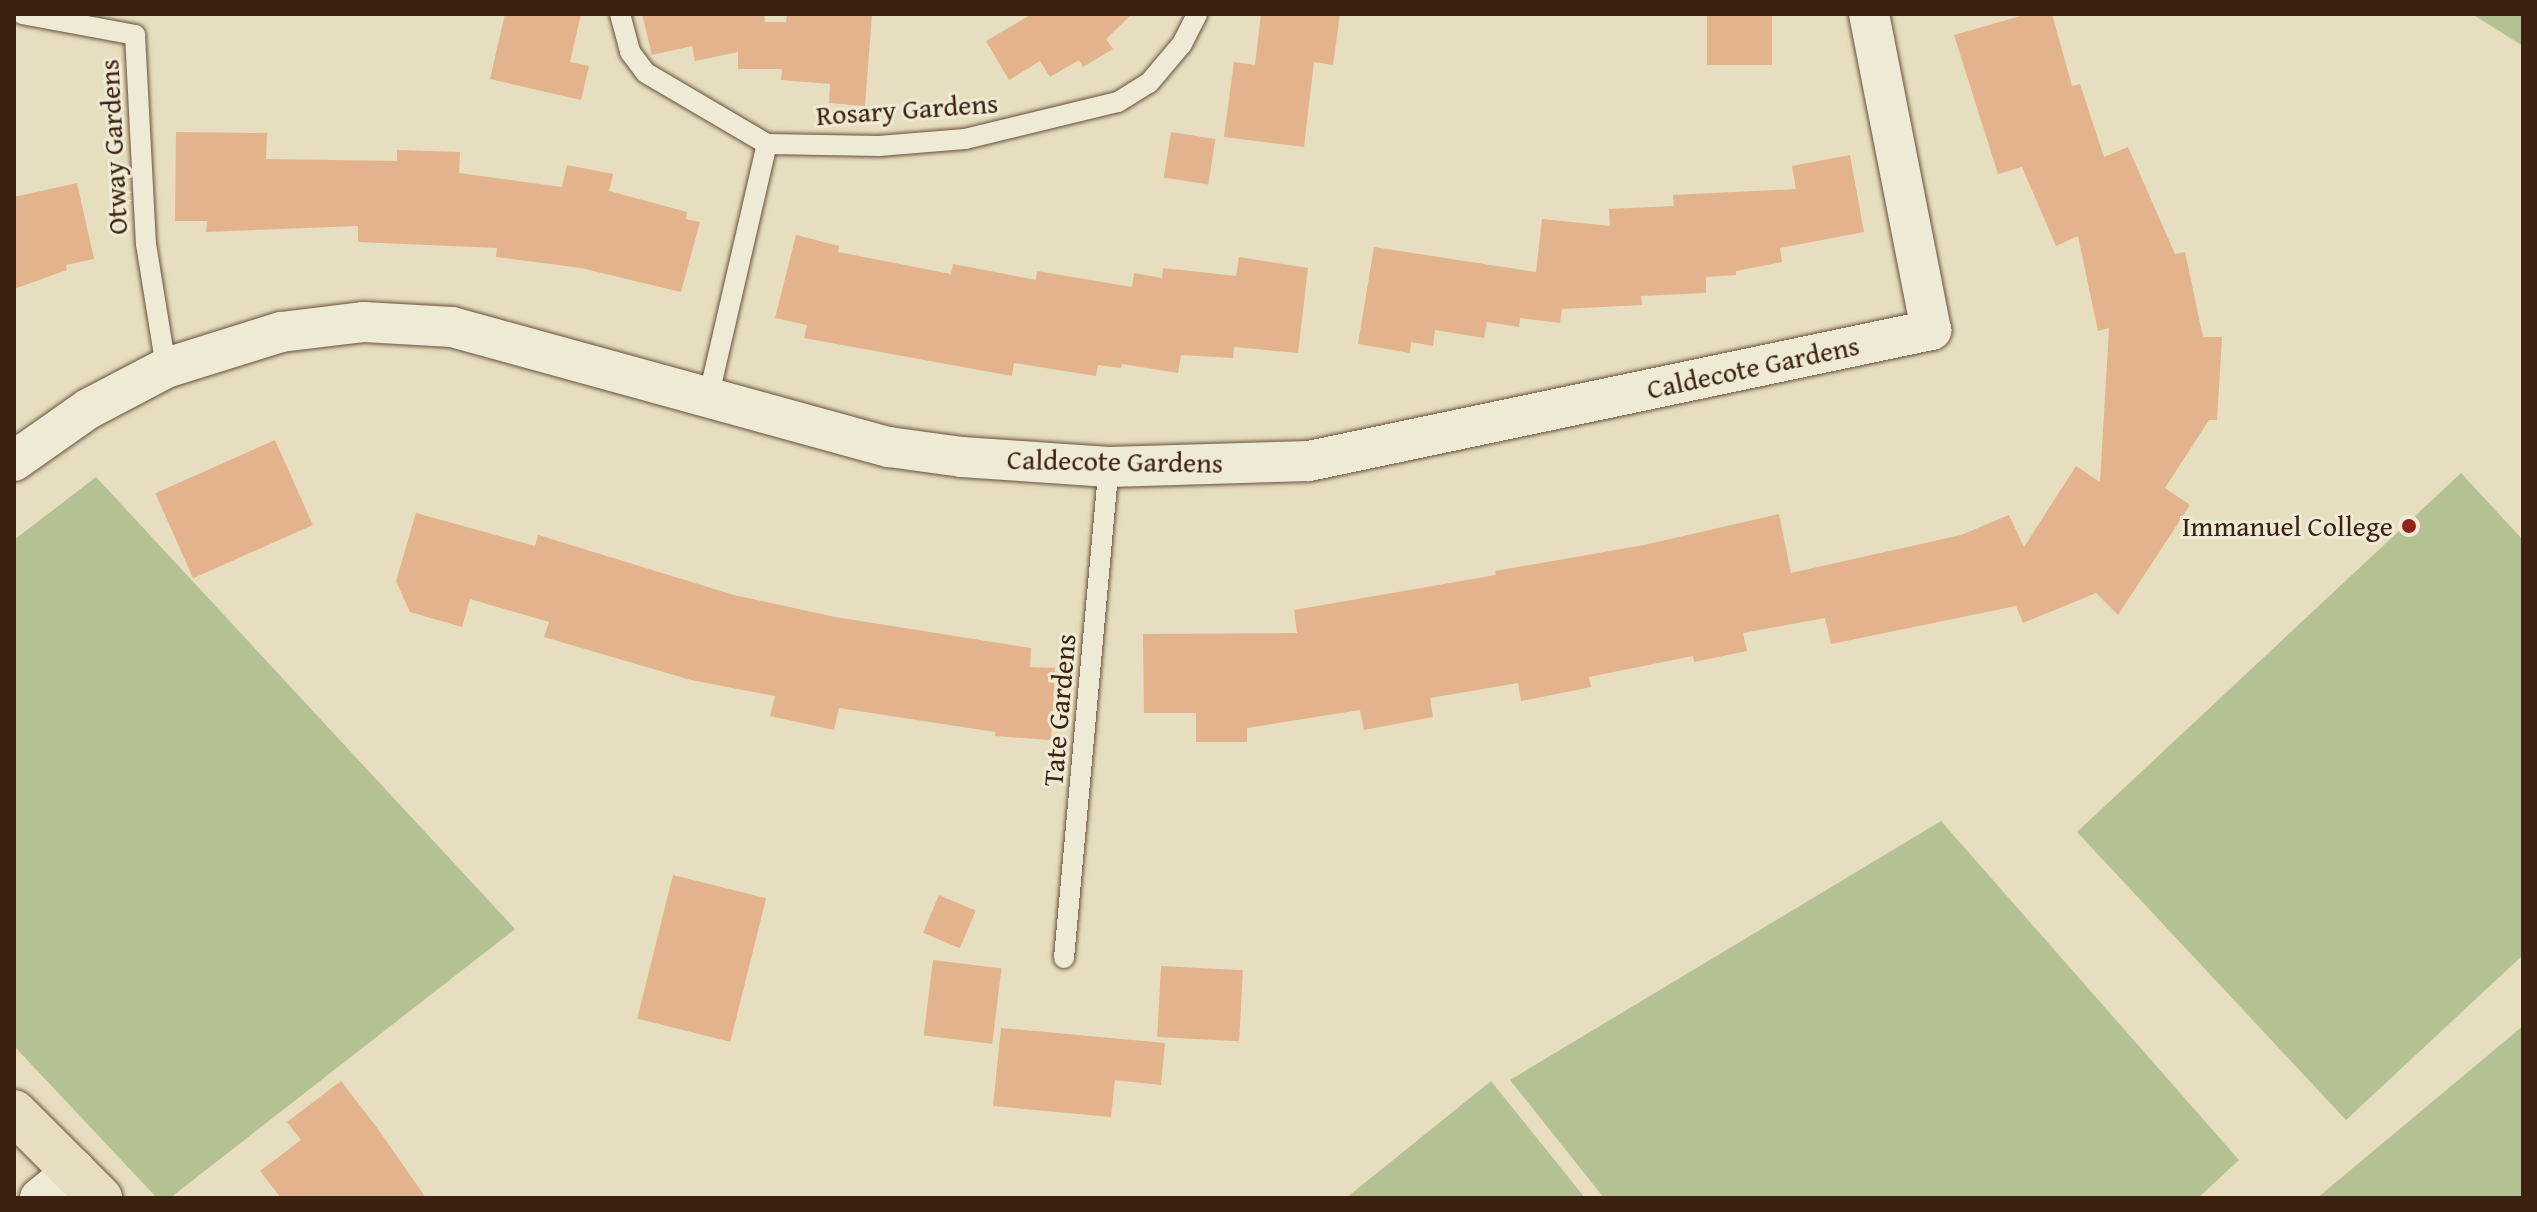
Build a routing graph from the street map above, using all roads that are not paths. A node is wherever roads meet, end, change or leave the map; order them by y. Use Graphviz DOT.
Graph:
graph roads {
  1 [pos="22,14"];
  2 [pos="620,14"];
  3 [pos="1197,14"];
  4 [pos="1869,14"];
  5 [pos="767,144"];
  6 [pos="166,368"];
  7 [pos="708,399"];
  8 [pos="14,461"];
  9 [pos="1109,467"];
  10 [pos="1064,958"];
  11 [pos="14,1112"];
  12 [pos="88,1184"];
  13 [pos="40,1198"];
  1 -- 6 [label="lane, Otway Gardens"];
  2 -- 5 [label="lane, Rosary Gardens"];
  3 -- 5 [label="lane, Rosary Gardens"];
  4 -- 9 [label="street, Caldecote Gardens"];
  5 -- 7 [label="lane"];
  6 -- 7 [label="street, Caldecote Gardens"];
  6 -- 8 [label="street, Caldecote Gardens"];
  7 -- 9 [label="street, Caldecote Gardens"];
  9 -- 10 [label="lane, Tate Gardens"];
  11 -- 12 [label="main road"];
  12 -- 13 [label="street"];
}
